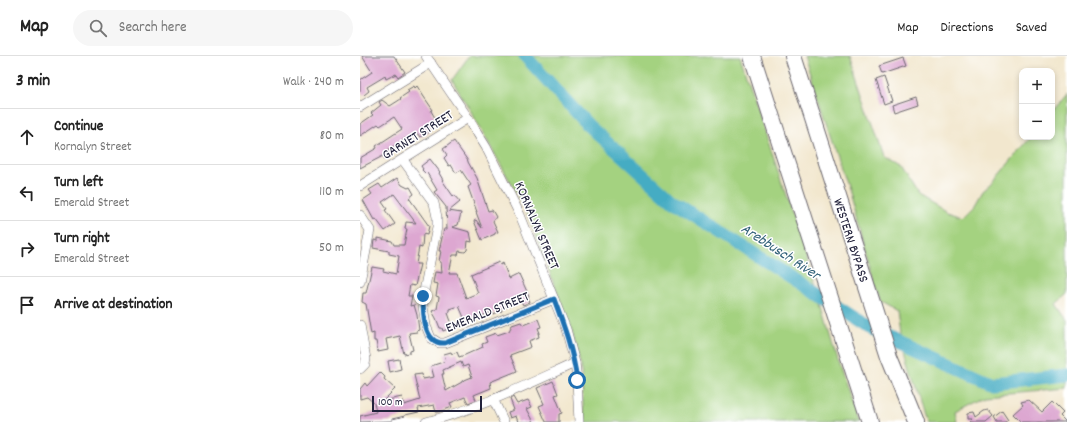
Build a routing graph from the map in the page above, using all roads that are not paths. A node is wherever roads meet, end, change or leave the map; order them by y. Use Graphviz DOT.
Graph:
graph roads {
  1 [pos="752,56"];
  2 [pos="793,56"];
  3 [pos="429,60"];
  4 [pos="360,106"];
  5 [pos="468,118"];
  6 [pos="403,160"];
  7 [pos="360,186"];
  8 [pos="360,214"];
  9 [pos="360,282"];
  10 [pos="554,299"];
  11 [pos="360,325"];
  12 [pos="575,363"];
  13 [pos="360,369"];
  14 [pos="493,399"];
  15 [pos="915,419"];
  16 [pos="426,422"];
  17 [pos="504,422"];
  18 [pos="579,422"];
  19 [pos="870,422"];
  1 -- 19 [label="highway"];
  2 -- 15 [label="highway, WESTERN BYPASS"];
  3 -- 4 [label="street"];
  3 -- 5 [label="street, KORNALYN STREET"];
  5 -- 6 [label="street, GARNET STREET"];
  5 -- 10 [label="street, KORNALYN STREET"];
  6 -- 7 [label="street, GARNET STREET"];
  6 -- 10 [label="street, EMERALD STREET"];
  8 -- 9 [label="street"];
  10 -- 12 [label="street, KORNALYN STREET"];
  11 -- 13 [label="street"];
  12 -- 14 [label="street"];
  12 -- 18 [label="street, KORNALYN STREET"];
  14 -- 16 [label="street"];
  14 -- 17 [label="street"];
}
